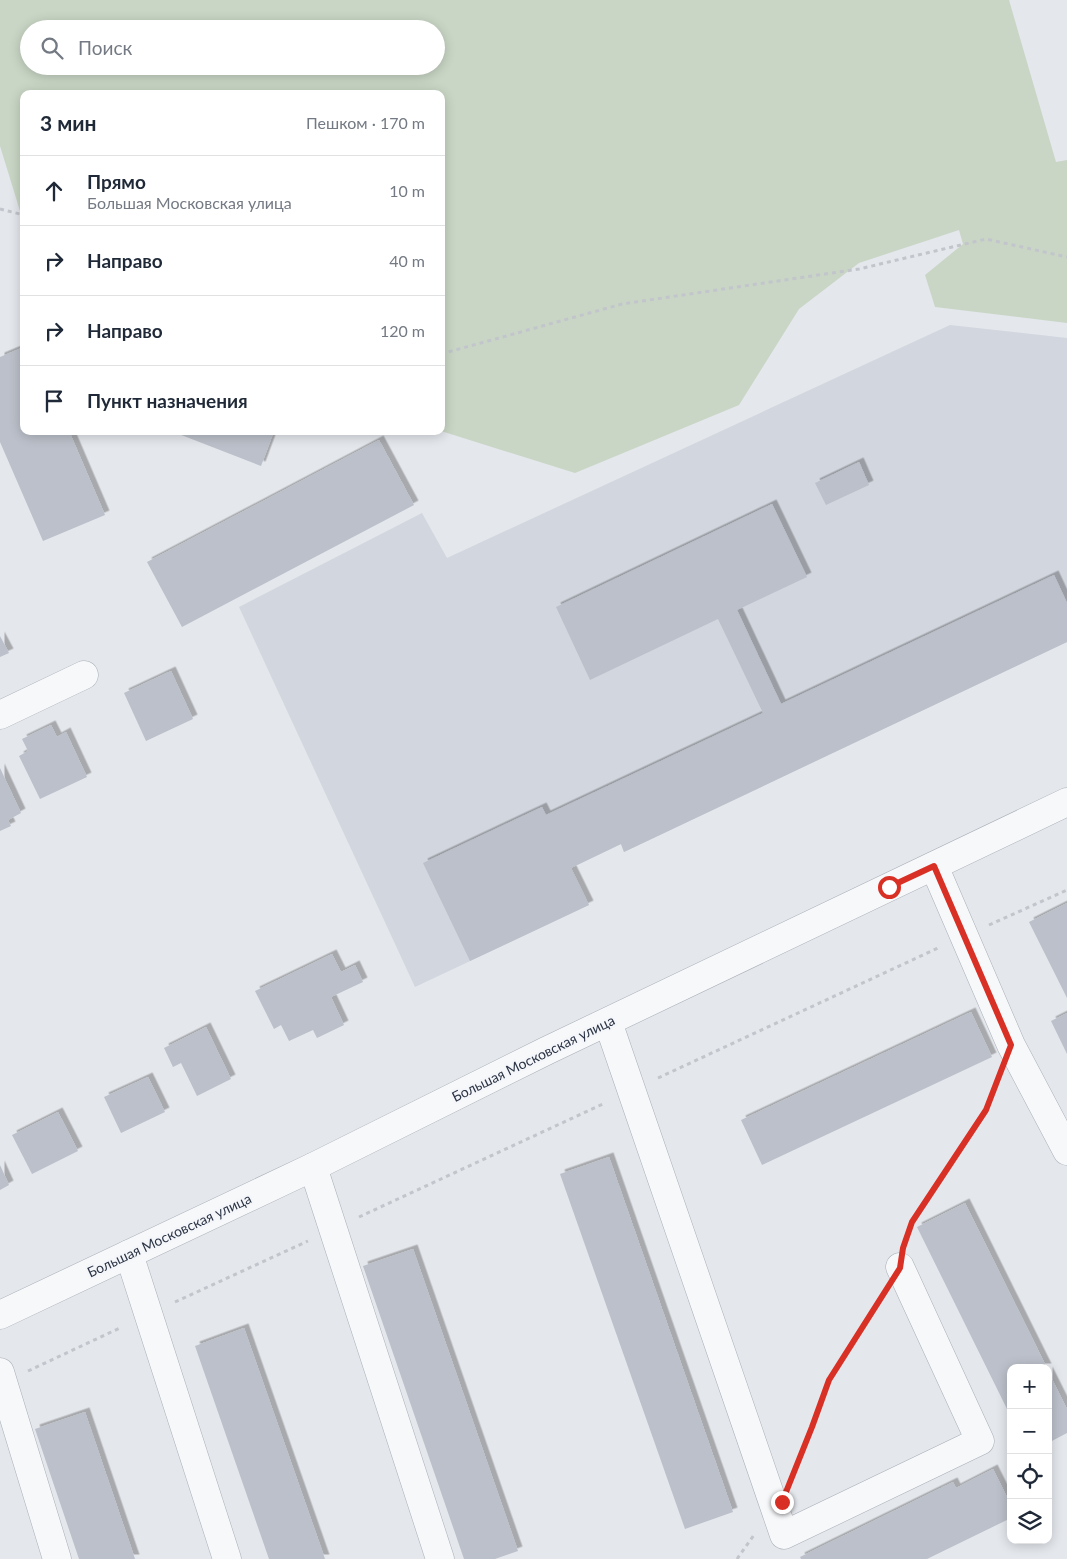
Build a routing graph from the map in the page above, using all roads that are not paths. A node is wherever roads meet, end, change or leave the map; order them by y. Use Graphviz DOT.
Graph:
graph roads {
  1 [pos="84,675"];
  2 [pos="0,715"];
  3 [pos="1067,802"];
  4 [pos="934,866"];
  5 [pos="608,1022"];
  6 [pos="1067,1151"];
  7 [pos="313,1167"];
  8 [pos="129,1254"];
  9 [pos="900,1268"];
  10 [pos="0,1314"];
  11 [pos="2,1377"];
  12 [pos="57,1559"];
  13 [pos="227,1559"];
  14 [pos="440,1559"];
  1 -- 2 [label="street"];
  3 -- 4 [label="street, Большая Московская улица"];
  4 -- 5 [label="street, Большая Московская улица"];
  4 -- 6 [label="street"];
  5 -- 7 [label="street, Большая Московская улица"];
  5 -- 9 [label="street"];
  7 -- 8 [label="street, Большая Московская улица"];
  7 -- 14 [label="street"];
  8 -- 10 [label="street, Большая Московская улица"];
  8 -- 13 [label="street"];
  11 -- 12 [label="street"];
}
